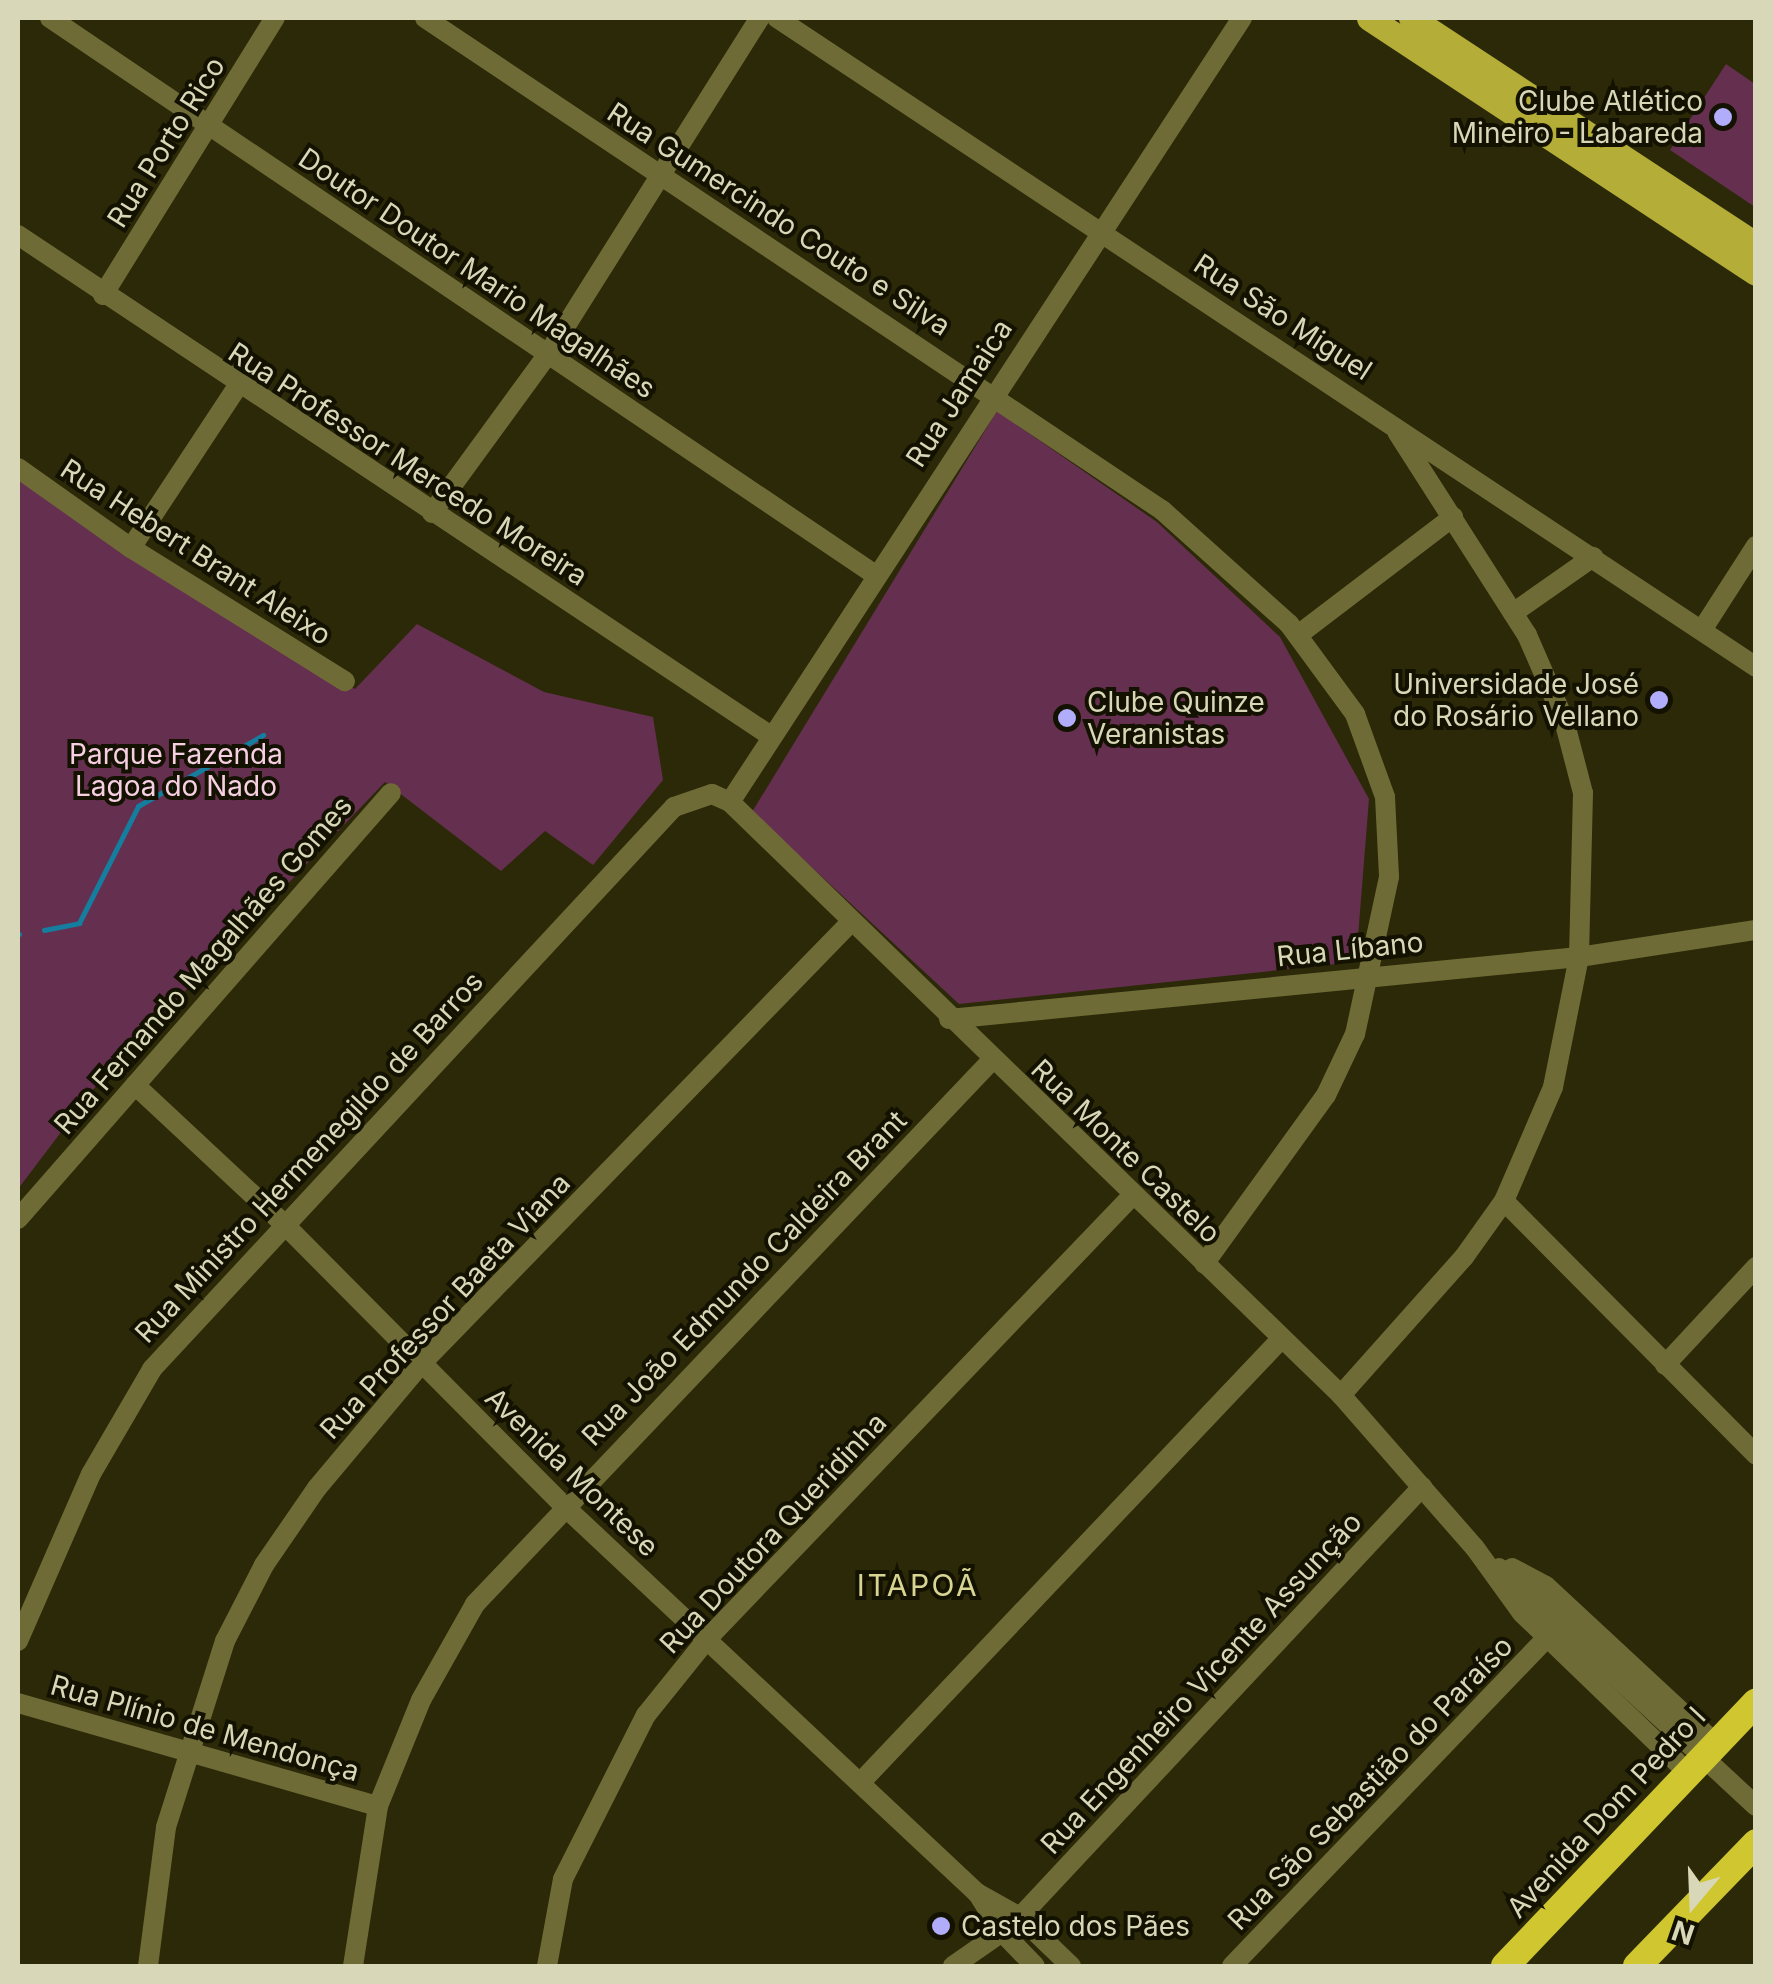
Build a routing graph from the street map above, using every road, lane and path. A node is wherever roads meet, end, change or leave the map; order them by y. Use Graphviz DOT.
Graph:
graph roads {
  1 [pos="50,18"];
  2 [pos="275,18"];
  3 [pos="424,18"];
  4 [pos="760,18"];
  5 [pos="777,18"];
  6 [pos="1242,18"];
  7 [pos="1369,18"];
  8 [pos="1410,18"];
  9 [pos="209,125"];
  10 [pos="661,174"];
  11 [pos="1100,230"];
  12 [pos="18,235"];
  13 [pos="1756,245"];
  14 [pos="1756,273"];
  15 [pos="103,295"];
  16 [pos="548,354"];
  17 [pos="238,386"];
  18 [pos="992,392"];
  19 [pos="1388,419"];
  20 [pos="18,468"];
  21 [pos="1490,488"];
  22 [pos="1450,512"];
  23 [pos="432,514"];
  24 [pos="1756,546"];
  25 [pos="131,548"];
  26 [pos="1593,557"];
  27 [pos="874,574"];
  28 [pos="1513,613"];
  29 [pos="1702,630"];
  30 [pos="1298,635"];
  31 [pos="1756,667"];
  32 [pos="344,682"];
  33 [pos="771,736"];
  34 [pos="391,793"];
  35 [pos="730,802"];
  36 [pos="849,924"];
  37 [pos="1756,930"];
  38 [pos="1580,956"];
  39 [pos="1371,974"];
  40 [pos="949,1019"];
  41 [pos="992,1060"];
  42 [pos="135,1085"];
  43 [pos="1132,1195"];
  44 [pos="1504,1201"];
  45 [pos="18,1219"];
  46 [pos="282,1222"];
  47 [pos="1204,1264"];
  48 [pos="1756,1267"];
  49 [pos="1282,1338"];
  50 [pos="421,1364"];
  51 [pos="1665,1366"];
  52 [pos="1341,1395"];
  53 [pos="1756,1454"];
  54 [pos="1422,1487"];
  55 [pos="564,1506"];
  56 [pos="1475,1548"];
  57 [pos="1548,1638"];
  58 [pos="708,1639"];
  59 [pos="18,1640"];
  60 [pos="1756,1702"];
  61 [pos="18,1703"];
  62 [pos="1716,1744"];
  63 [pos="188,1755"];
  64 [pos="1688,1773"];
  65 [pos="860,1783"];
  66 [pos="378,1806"];
  67 [pos="1756,1806"];
  68 [pos="1756,1843"];
  69 [pos="977,1893"];
  70 [pos="1020,1917"];
  71 [pos="1002,1932"];
  72 [pos="148,1966"];
  73 [pos="353,1966"];
  74 [pos="547,1966"];
  75 [pos="954,1966"];
  76 [pos="1036,1966"];
  77 [pos="1071,1966"];
  78 [pos="1232,1966"];
  79 [pos="1504,1966"];
  80 [pos="1638,1966"];
  1 -- 9 [label="street, Doutor Doutor Mario Magalhães"];
  2 -- 9 [label="street, Rua Porto Rico"];
  3 -- 10 [label="street, Rua Gumercindo Couto e Silva"];
  4 -- 10 [label="street"];
  5 -- 11 [label="street, Rua São Miguel"];
  6 -- 11 [label="street, Rua Jamaica"];
  7 -- 14 [label="main road"];
  8 -- 13 [label="main road"];
  9 -- 15 [label="street, Rua Porto Rico"];
  9 -- 16 [label="street, Doutor Doutor Mario Magalhães"];
  10 -- 16 [label="street"];
  10 -- 18 [label="street, Rua Gumercindo Couto e Silva"];
  11 -- 18 [label="street, Rua Jamaica"];
  11 -- 19 [label="street, Rua São Miguel"];
  12 -- 15 [label="street, Rua Professor Mercedo Moreira"];
  15 -- 17 [label="street, Rua Professor Mercedo Moreira"];
  16 -- 23 [label="street"];
  16 -- 27 [label="street, Doutor Doutor Mario Magalhães"];
  17 -- 23 [label="street, Rua Professor Mercedo Moreira"];
  17 -- 25 [label="street"];
  18 -- 27 [label="street, Rua Jamaica"];
  18 -- 30 [label="street, Rua Gumercindo Couto e Silva"];
  19 -- 21 [label="street, Rua São Miguel"];
  19 -- 22 [label="street"];
  20 -- 25 [label="street, Rua Hebert Brant Aleixo"];
  21 -- 22 [label="street"];
  21 -- 26 [label="street, Rua São Miguel"];
  22 -- 28 [label="street"];
  22 -- 30 [label="street"];
  23 -- 33 [label="street, Rua Professor Mercedo Moreira"];
  24 -- 29 [label="street"];
  25 -- 32 [label="street, Rua Hebert Brant Aleixo"];
  26 -- 28 [label="street"];
  26 -- 29 [label="street, Rua São Miguel"];
  27 -- 33 [label="street, Rua Jamaica"];
  28 -- 38 [label="street"];
  29 -- 31 [label="street, Rua São Miguel"];
  30 -- 39 [label="street, Rua Gumercindo Couto e Silva"];
  33 -- 35 [label="street, Rua Jamaica"];
  34 -- 42 [label="street, Rua Fernando Magalhães Gomes"];
  35 -- 36 [label="street, Rua Monte Castelo"];
  35 -- 46 [label="street, Rua Ministro Hermenegildo de Barros"];
  36 -- 40 [label="street, Rua Monte Castelo"];
  36 -- 50 [label="street, Rua Professor Baeta Viana"];
  37 -- 38 [label="street, Rua Líbano"];
  38 -- 39 [label="street, Rua Líbano"];
  38 -- 44 [label="street"];
  39 -- 40 [label="street, Rua Líbano"];
  39 -- 47 [label="street, Rua Gumercindo Couto e Silva"];
  40 -- 41 [label="street, Rua Monte Castelo"];
  41 -- 43 [label="street, Rua Monte Castelo"];
  41 -- 55 [label="street, Rua João Edmundo Caldeira Brant"];
  42 -- 45 [label="street, Rua Fernando Magalhães Gomes"];
  42 -- 46 [label="street, Avenida Montese"];
  43 -- 47 [label="street, Rua Monte Castelo"];
  43 -- 58 [label="street, Rua Doutora Queridinha"];
  44 -- 51 [label="street"];
  44 -- 52 [label="street"];
  46 -- 50 [label="street, Avenida Montese"];
  46 -- 59 [label="street, Rua Ministro Hermenegildo de Barros"];
  47 -- 49 [label="street, Rua Monte Castelo"];
  48 -- 51 [label="street"];
  49 -- 52 [label="street, Rua Monte Castelo"];
  49 -- 65 [label="street"];
  50 -- 55 [label="street, Avenida Montese"];
  50 -- 63 [label="street, Rua Professor Baeta Viana"];
  51 -- 53 [label="street"];
  52 -- 54 [label="street, Rua Monte Castelo"];
  54 -- 56 [label="street, Rua Monte Castelo"];
  54 -- 70 [label="street, Rua Engenheiro Vicente Assunção"];
  55 -- 58 [label="street, Avenida Montese"];
  55 -- 66 [label="street, Rua João Edmundo Caldeira Brant"];
  56 -- 57 [label="street, Rua Monte Castelo"];
  56 -- 62 [label="street, Rua Monte Castelo"];
  56 -- 67 [label="street"];
  57 -- 64 [label="street, Rua Monte Castelo"];
  57 -- 78 [label="street, Rua São Sebastião do Paraíso"];
  58 -- 65 [label="street, Avenida Montese"];
  58 -- 74 [label="street, Rua Doutora Queridinha"];
  60 -- 62 [label="highway, Avenida Dom Pedro I"];
  61 -- 63 [label="street, Rua Plínio de Mendonça"];
  62 -- 64 [label="highway, Avenida Dom Pedro I"];
  63 -- 66 [label="street, Rua Plínio de Mendonça"];
  63 -- 72 [label="street, Rua Professor Baeta Viana"];
  64 -- 79 [label="highway, Avenida Dom Pedro I"];
  65 -- 69 [label="street, Avenida Montese"];
  66 -- 73 [label="street, Rua João Edmundo Caldeira Brant"];
  68 -- 80 [label="highway"];
  69 -- 70 [label="street, Avenida Montese"];
  69 -- 71 [label="street, Avenida Montese"];
  70 -- 77 [label="street, Avenida Montese"];
  71 -- 75 [label="street"];
  71 -- 76 [label="street, Avenida Montese"];
}
